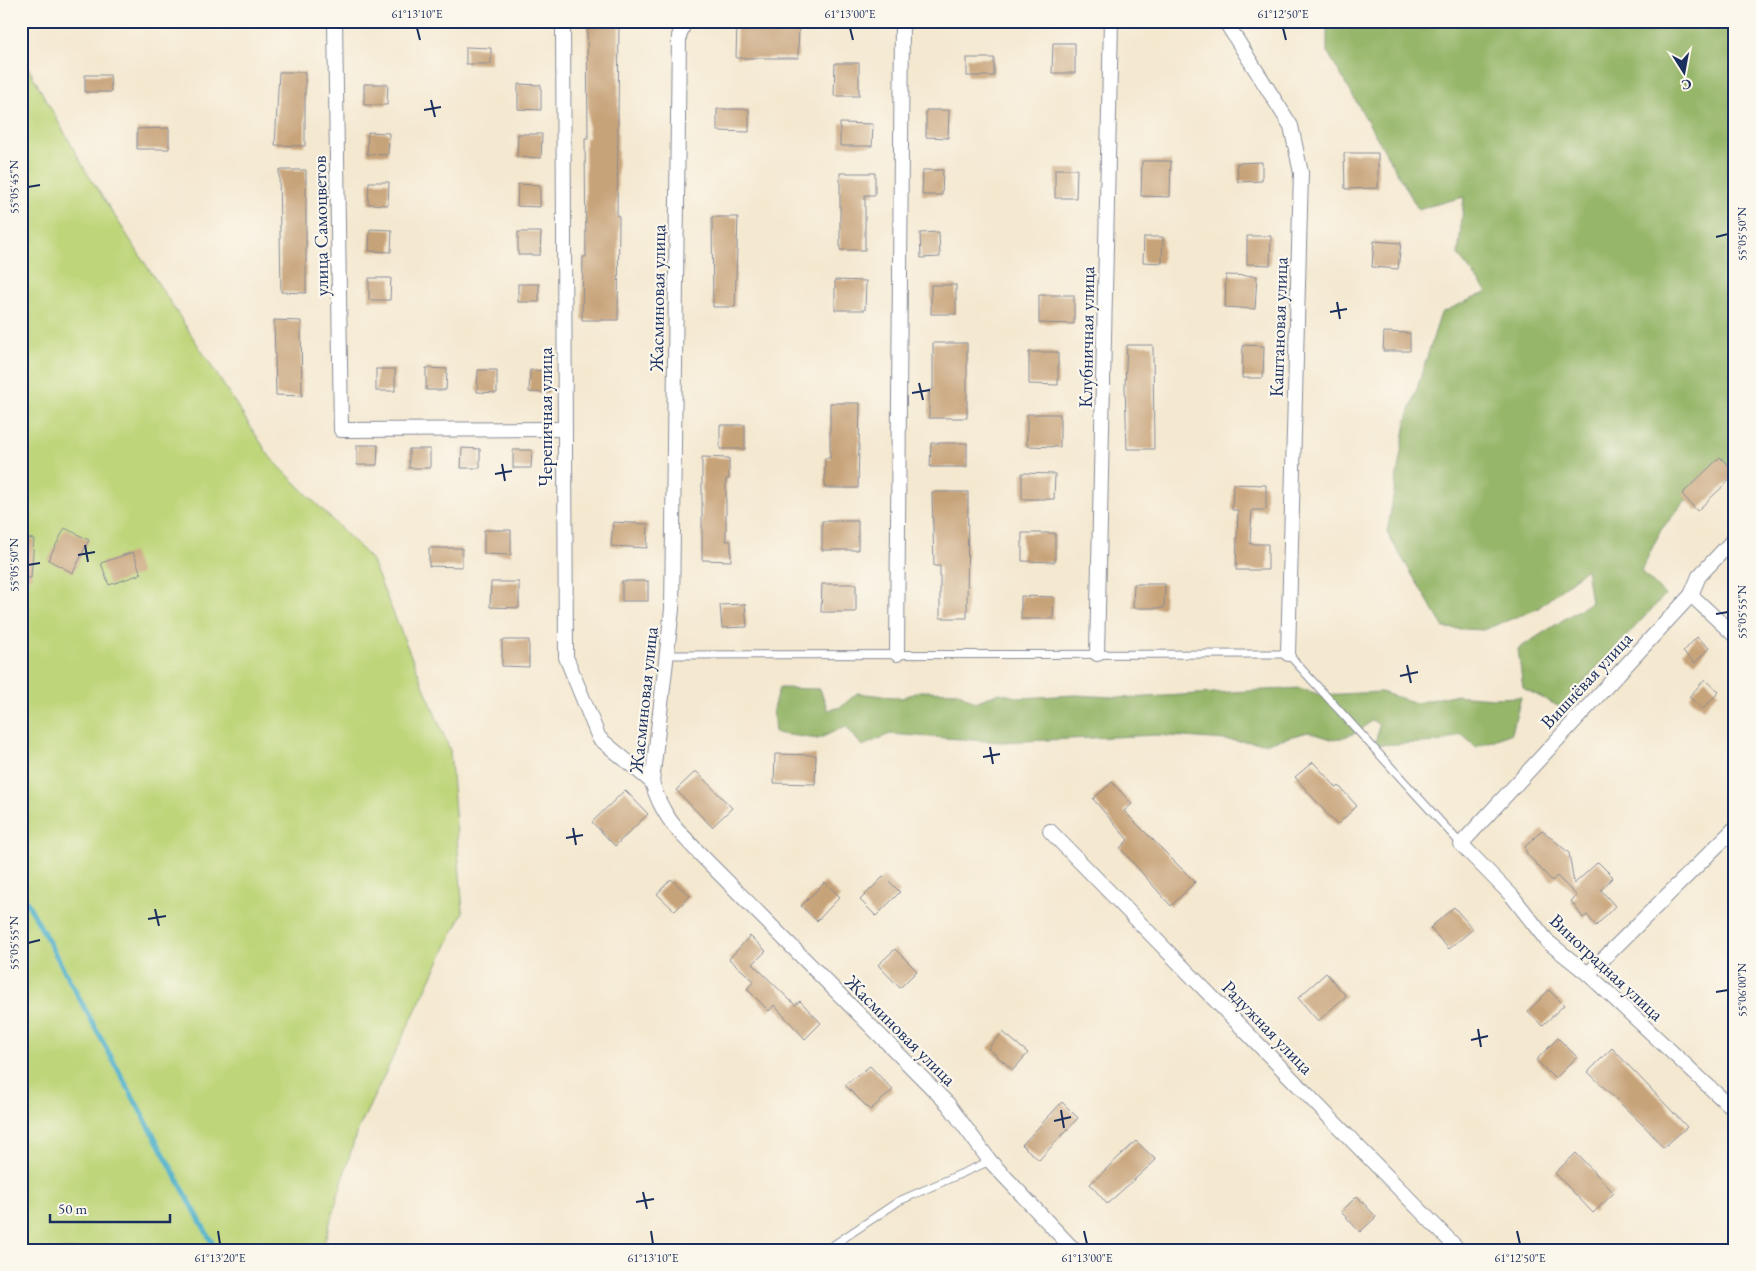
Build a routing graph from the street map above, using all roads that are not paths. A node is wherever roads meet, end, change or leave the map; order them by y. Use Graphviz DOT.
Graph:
graph roads {
  1 [pos="335,21"];
  2 [pos="563,21"];
  3 [pos="685,21"];
  4 [pos="902,21"];
  5 [pos="1112,21"];
  6 [pos="1226,21"];
  7 [pos="564,428"];
  8 [pos="1735,538"];
  9 [pos="1691,594"];
  10 [pos="1735,636"];
  11 [pos="897,654"];
  12 [pos="1097,654"];
  13 [pos="1288,654"];
  14 [pos="666,655"];
  15 [pos="652,782"];
  16 [pos="1735,828"];
  17 [pos="1050,831"];
  18 [pos="1461,844"];
  19 [pos="1588,974"];
  20 [pos="1735,1111"];
  21 [pos="990,1161"];
  22 [pos="826,1250"];
  23 [pos="1074,1250"];
  24 [pos="1459,1250"];
  1 -- 7 [label="street, улица Самоцветов"];
  2 -- 7 [label="street, Черепичная улица"];
  3 -- 14 [label="street, Жасминовая улица"];
  4 -- 11 [label="street"];
  5 -- 12 [label="street, Клубничная улица"];
  6 -- 13 [label="street, Каштановая улица"];
  7 -- 15 [label="street, Черепичная улица"];
  8 -- 9 [label="street, Вишнёвая улица"];
  9 -- 10 [label="street"];
  9 -- 18 [label="street, Вишнёвая улица"];
  11 -- 12 [label="lane"];
  11 -- 14 [label="lane"];
  12 -- 13 [label="lane"];
  13 -- 18 [label="lane"];
  14 -- 15 [label="street, Жасминовая улица"];
  15 -- 21 [label="street, Жасминовая улица"];
  16 -- 19 [label="street"];
  17 -- 24 [label="street, Радужная улица"];
  18 -- 19 [label="street, Виноградная улица"];
  19 -- 20 [label="street, Виноградная улица"];
  21 -- 22 [label="lane"];
  21 -- 23 [label="street, Жасминовая улица"];
}
